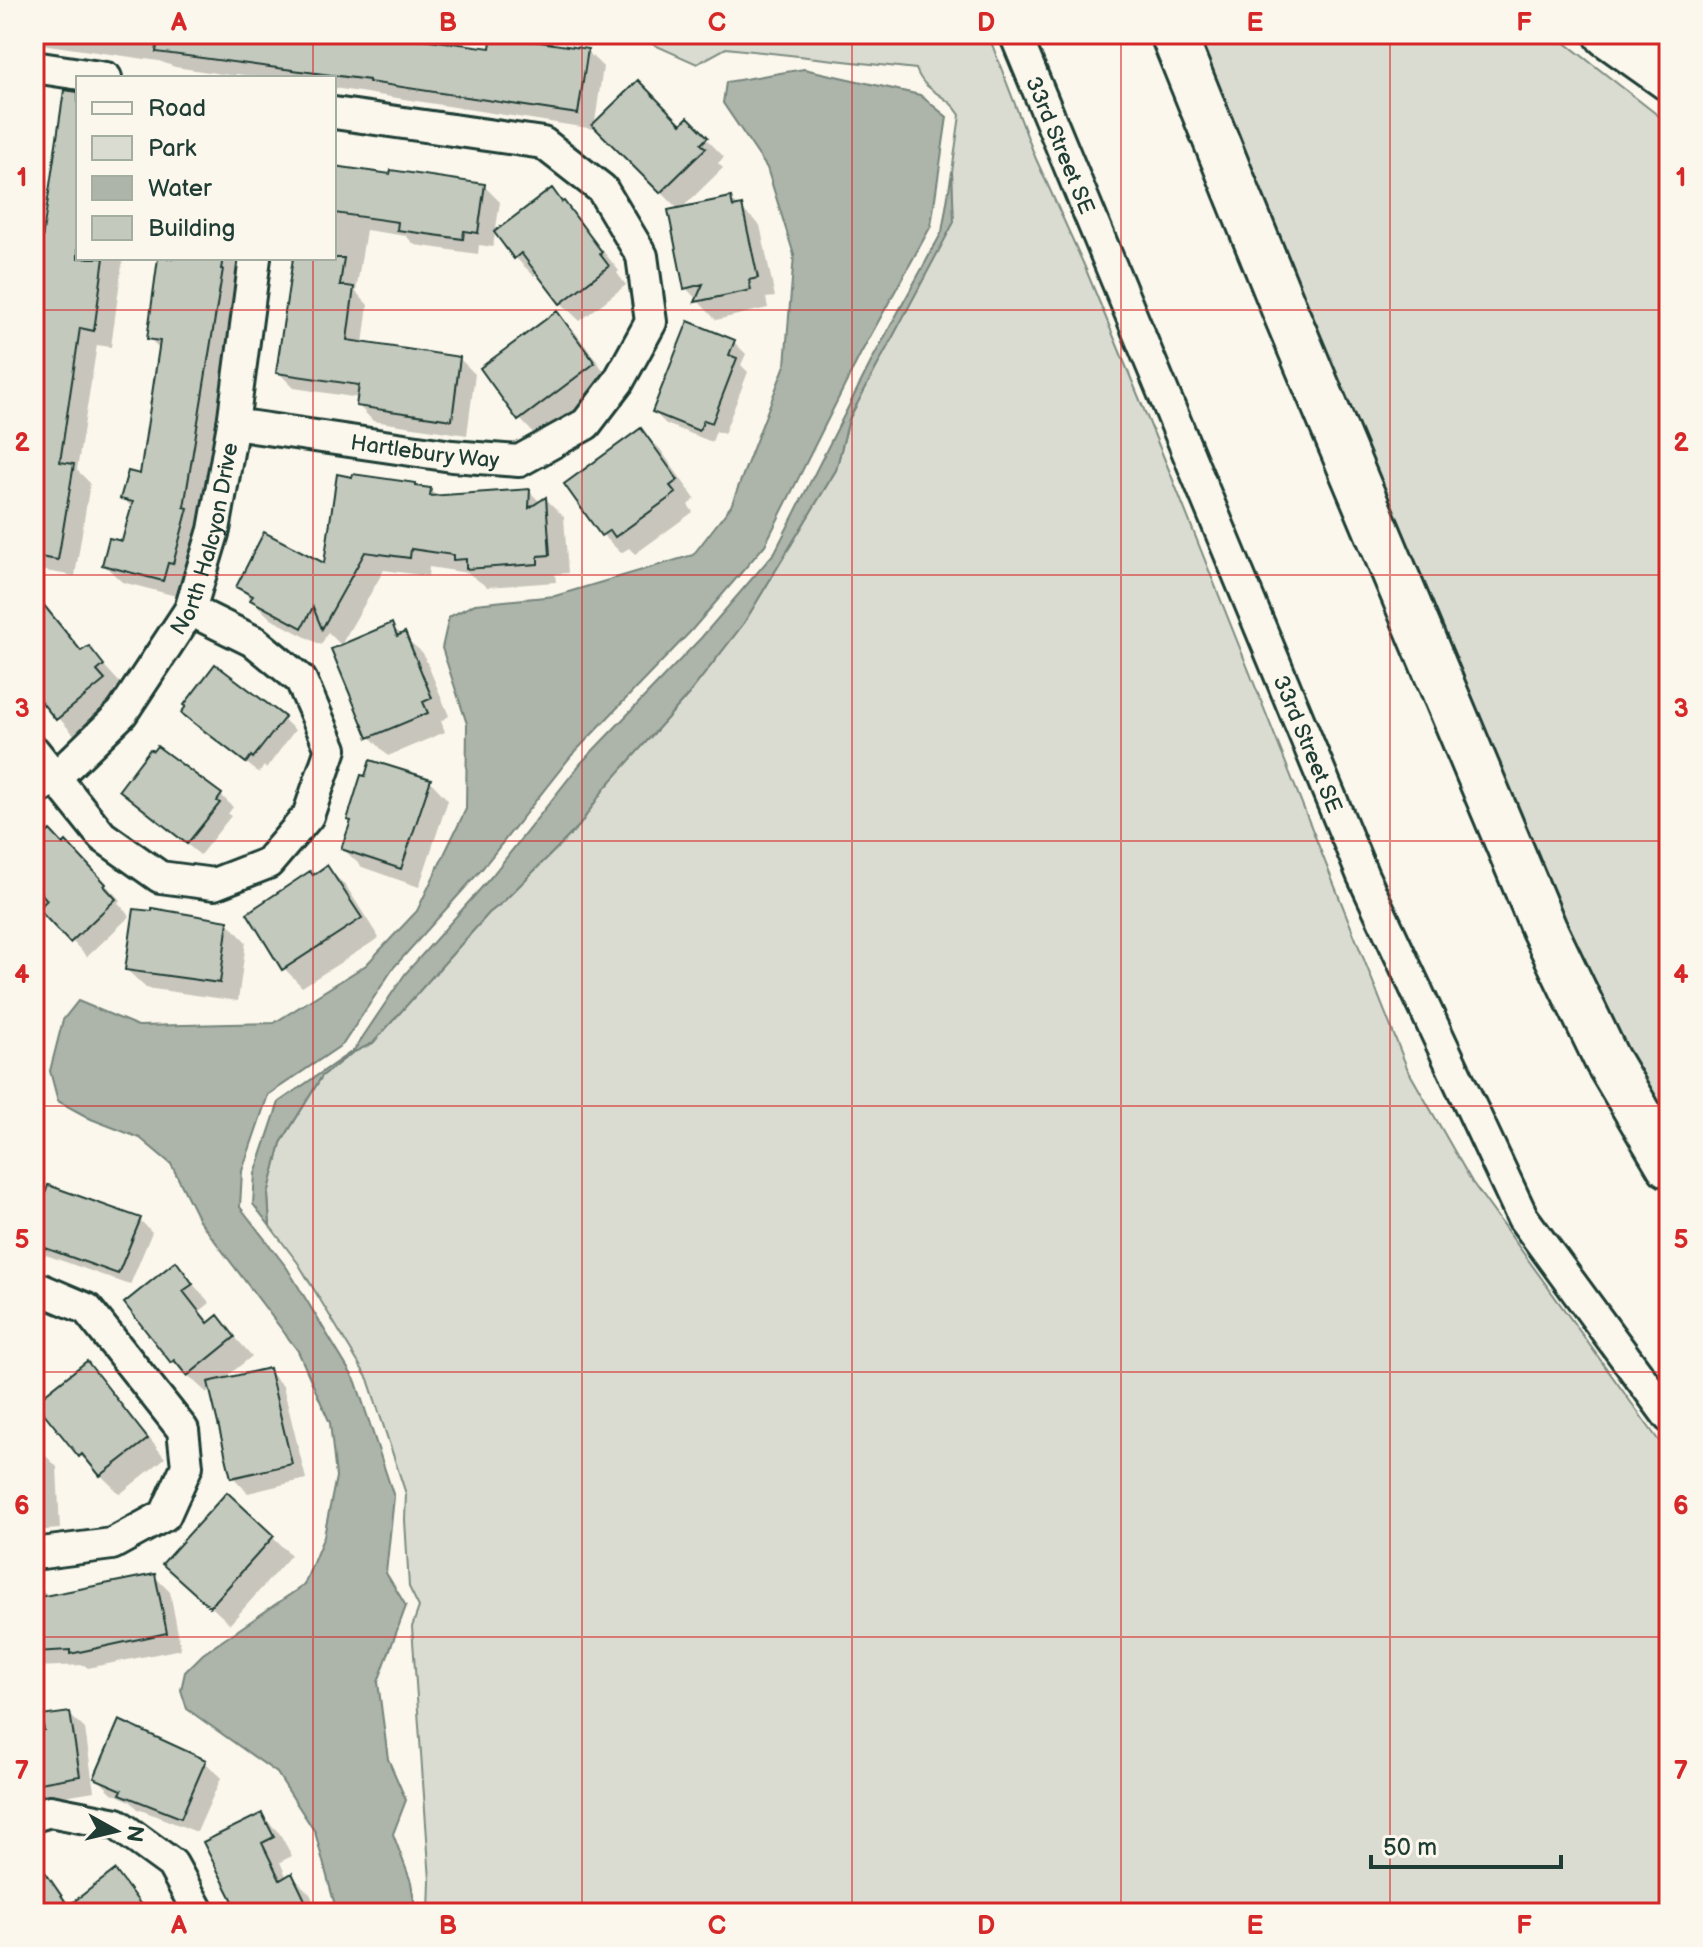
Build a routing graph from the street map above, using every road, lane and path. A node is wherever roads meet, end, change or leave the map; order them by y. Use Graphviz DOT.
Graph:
graph roads {
  1 [pos="1015,34"];
  2 [pos="1173,34"];
  3 [pos="1607,34"];
  4 [pos="34,67"];
  5 [pos="93,76"];
  6 [pos="1669,78"];
  7 [pos="336,113"];
  8 [pos="255,260"];
  9 [pos="233,424"];
  10 [pos="190,610"];
  11 [pos="34,751"];
  12 [pos="45,784"];
  13 [pos="1669,1165"];
  14 [pos="34,1289"];
  15 [pos="1669,1417"];
  16 [pos="34,1554"];
  17 [pos="34,1816"];
  18 [pos="199,1913"];
  1 -- 15 [label="street, 33rd Street SE"];
  2 -- 13 [label="highway"];
  3 -- 6 [label="highway"];
  4 -- 5 [label="street"];
  7 -- 9 [label="street, Hartlebury Way"];
  8 -- 9 [label="street, North Halcyon Drive"];
  9 -- 10 [label="street, North Halcyon Drive"];
  10 -- 12 [label="street, North Halcyon Drive"];
  10 -- 12 [label="street"];
  11 -- 12 [label="street"];
  14 -- 16 [label="street"];
  17 -- 18 [label="street"];
}
